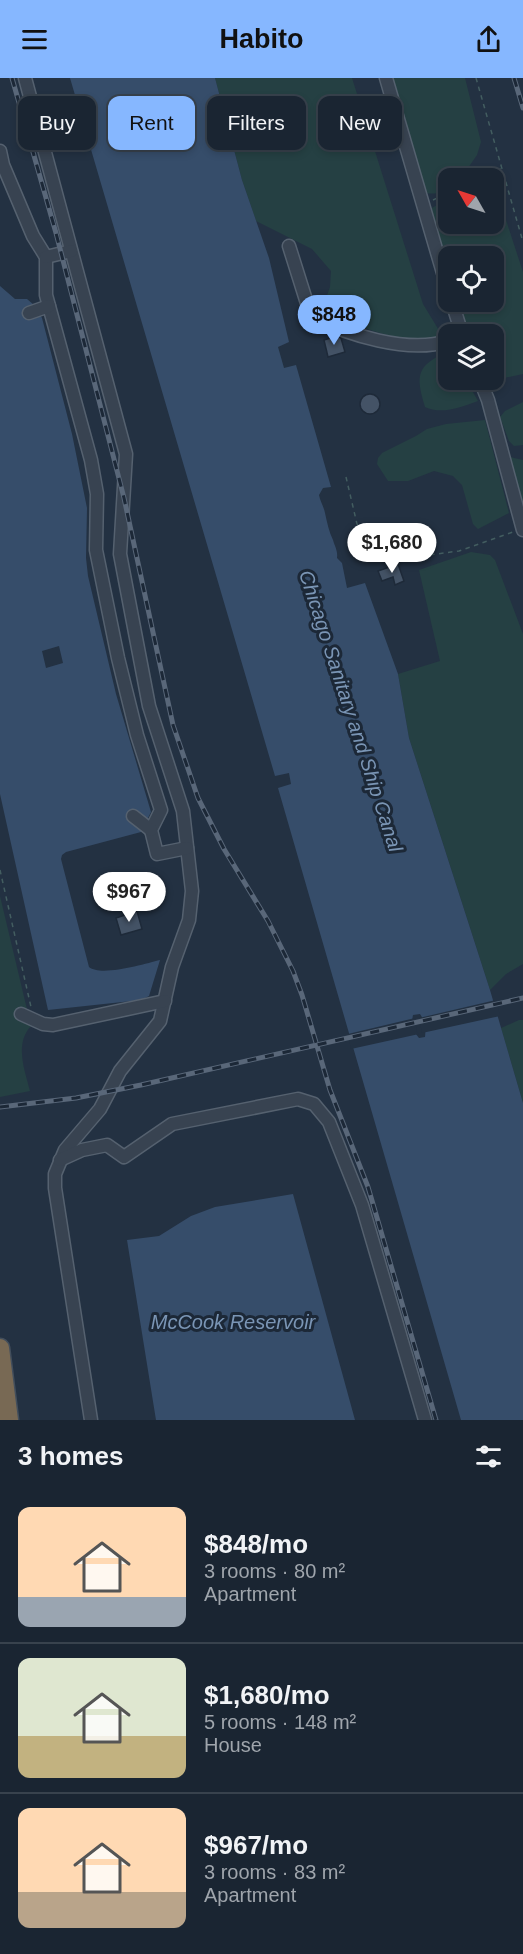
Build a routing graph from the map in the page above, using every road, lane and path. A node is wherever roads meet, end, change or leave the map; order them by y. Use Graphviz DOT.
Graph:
graph roads {
  1 [pos="25,78"];
  2 [pos="386,78"];
  3 [pos="476,78"];
  4 [pos="0,151"];
  5 [pos="502,168"];
  6 [pos="4,176"];
  7 [pos="504,176"];
  8 [pos="438,197"];
  9 [pos="423,204"];
  10 [pos="523,242"];
  11 [pos="289,246"];
  12 [pos="71,251"];
  13 [pos="438,256"];
  14 [pos="46,257"];
  15 [pos="50,306"];
  16 [pos="29,313"];
  17 [pos="438,344"];
  18 [pos="484,390"];
  19 [pos="346,477"];
  20 [pos="523,530"];
  21 [pos="133,816"];
  22 [pos="151,830"];
  23 [pos="187,848"];
  24 [pos="0,870"];
  25 [pos="165,1000"];
  26 [pos="21,1014"];
  27 [pos="34,1020"];
  28 [pos="60,1161"];
  29 [pos="0,1348"];
  30 [pos="9,1420"];
  31 [pos="92,1420"];
  32 [pos="425,1420"];
  1 -- 12 [label="lane"];
  2 -- 9 [label="lane"];
  3 -- 5 [label="path"];
  4 -- 6 [label="lane"];
  6 -- 14 [label="lane"];
  7 -- 10 [label="path"];
  8 -- 9 [label="path"];
  9 -- 13 [label="lane"];
  11 -- 17 [label="lane"];
  12 -- 14 [label="lane"];
  12 -- 23 [label="lane"];
  14 -- 15 [label="lane"];
  15 -- 16 [label="lane"];
  15 -- 22 [label="lane"];
  18 -- 20 [label="lane"];
  19 -- 20 [label="path"];
  21 -- 22 [label="lane"];
  22 -- 23 [label="lane"];
  23 -- 25 [label="lane"];
  24 -- 27 [label="path"];
  25 -- 27 [label="lane"];
  25 -- 28 [label="lane"];
  26 -- 27 [label="lane"];
  28 -- 31 [label="lane"];
  28 -- 32 [label="lane"];
  29 -- 30 [label="highway"];
}
